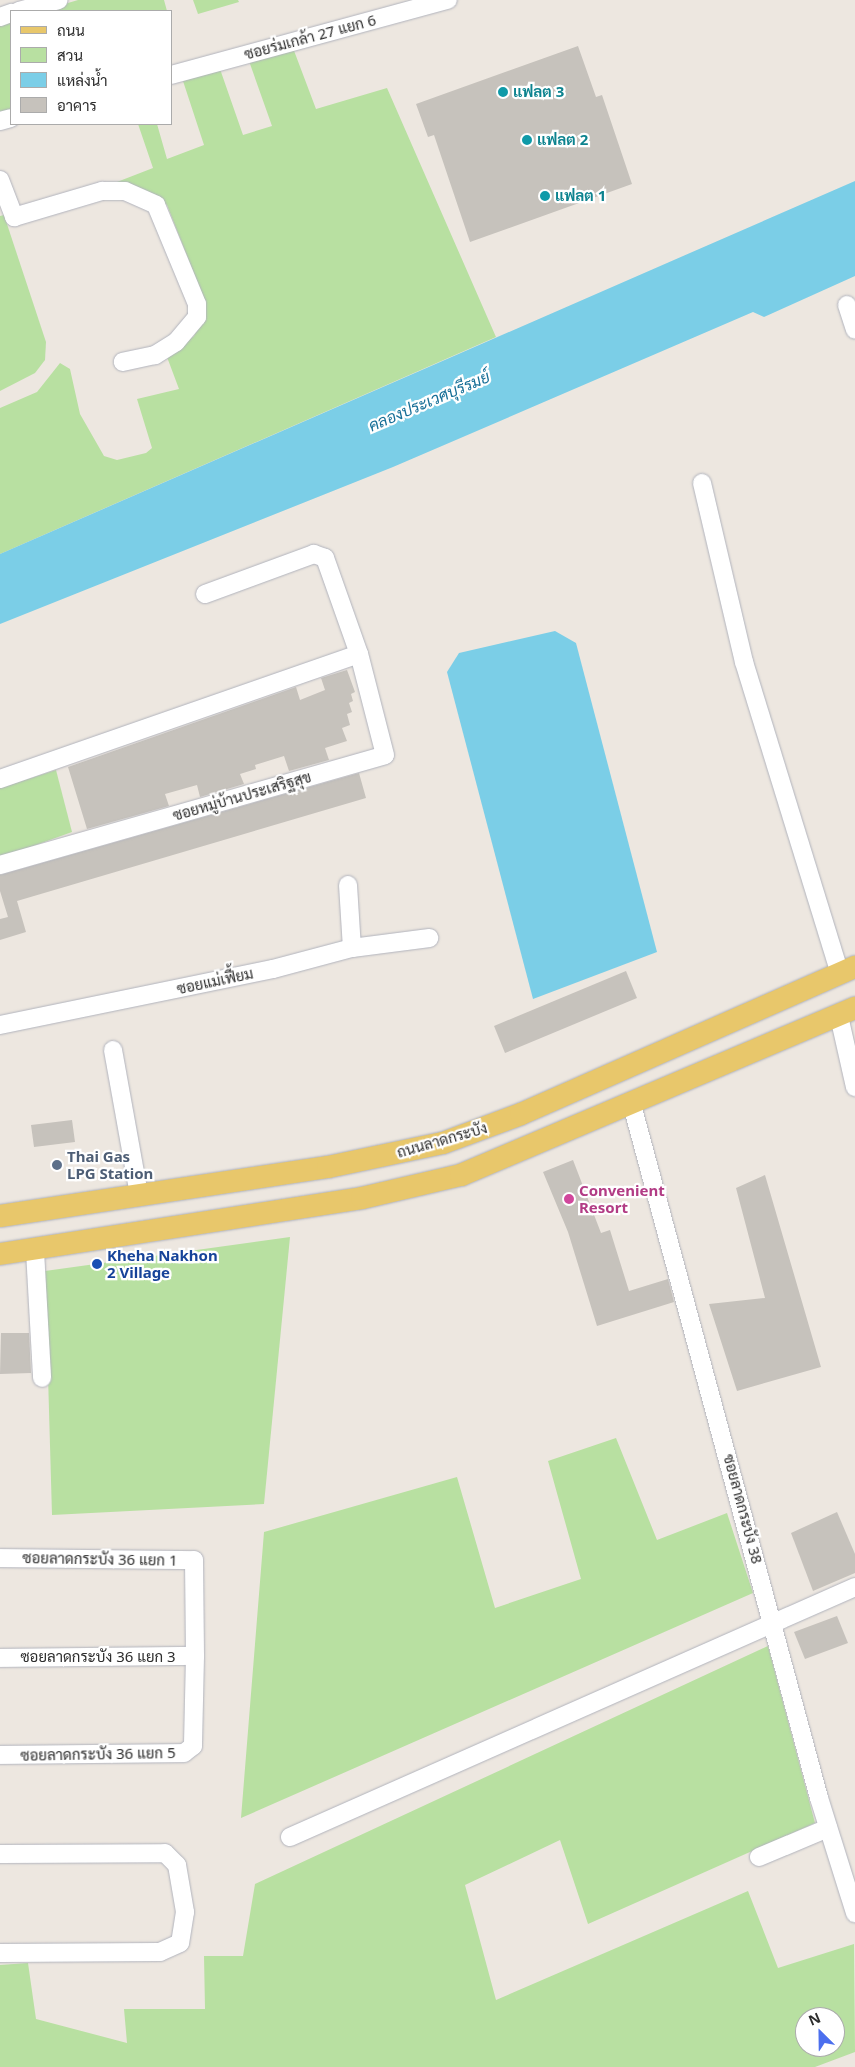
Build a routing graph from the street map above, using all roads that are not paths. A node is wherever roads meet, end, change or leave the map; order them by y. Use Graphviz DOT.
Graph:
graph roads {
  1 [pos="59,0"];
  2 [pos="448,0"];
  3 [pos="23,10"];
  4 [pos="172,75"];
  5 [pos="0,180"];
  6 [pos="846,305"];
  7 [pos="855,330"];
  8 [pos="124,362"];
  9 [pos="702,483"];
  10 [pos="205,594"];
  11 [pos="359,654"];
  12 [pos="0,779"];
  13 [pos="0,865"];
  14 [pos="348,885"];
  15 [pos="429,938"];
  16 [pos="352,948"];
  17 [pos="848,971"];
  18 [pos="847,1012"];
  19 [pos="0,1025"];
  20 [pos="681,1043"];
  21 [pos="113,1050"];
  22 [pos="698,1076"];
  23 [pos="855,1087"];
  24 [pos="632,1105"];
  25 [pos="140,1195"];
  26 [pos="0,1216"];
  27 [pos="35,1251"];
  28 [pos="0,1254"];
  29 [pos="42,1378"];
  30 [pos="0,1558"];
  31 [pos="855,1587"];
  32 [pos="774,1622"];
  33 [pos="195,1656"];
  34 [pos="0,1658"];
  35 [pos="0,1755"];
  36 [pos="828,1828"];
  37 [pos="290,1837"];
  38 [pos="0,1854"];
  39 [pos="760,1857"];
  40 [pos="855,1913"];
  41 [pos="0,1953"];
  1 -- 3 [label="street"];
  2 -- 4 [label="street, ซอยร่มเกล้า 27 แยก 6"];
  5 -- 8 [label="street"];
  6 -- 7 [label="street"];
  9 -- 17 [label="street"];
  10 -- 11 [label="street, ซอยหมู่บ้านประเสริฐสุข"];
  11 -- 12 [label="street"];
  11 -- 13 [label="street, ซอยหมู่บ้านประเสริฐสุข"];
  14 -- 16 [label="street"];
  15 -- 16 [label="street, ซอยแม่เฟี้ยม"];
  16 -- 19 [label="street, ซอยแม่เฟี้ยม"];
  17 -- 20 [label="main road, ถนนลาดกระบัง"];
  18 -- 22 [label="main road"];
  18 -- 23 [label="street"];
  20 -- 22 [label="main road"];
  20 -- 25 [label="main road, ถนนลาดกระบัง"];
  21 -- 25 [label="street"];
  22 -- 24 [label="main road"];
  24 -- 27 [label="main road"];
  24 -- 32 [label="street, ซอยลาดกระบัง 38"];
  25 -- 26 [label="main road, ถนนลาดกระบัง"];
  27 -- 28 [label="main road"];
  27 -- 29 [label="street"];
  30 -- 33 [label="street, ซอยลาดกระบัง 36 แยก 1"];
  31 -- 32 [label="street"];
  32 -- 36 [label="street, ซอยลาดกระบัง 38"];
  32 -- 37 [label="street"];
  33 -- 34 [label="street, ซอยลาดกระบัง 36 แยก 3"];
  33 -- 35 [label="street, ซอยลาดกระบัง 36 แยก 5"];
  36 -- 39 [label="street"];
  36 -- 40 [label="street, ซอยลาดกระบัง 38"];
  38 -- 41 [label="street"];
}
